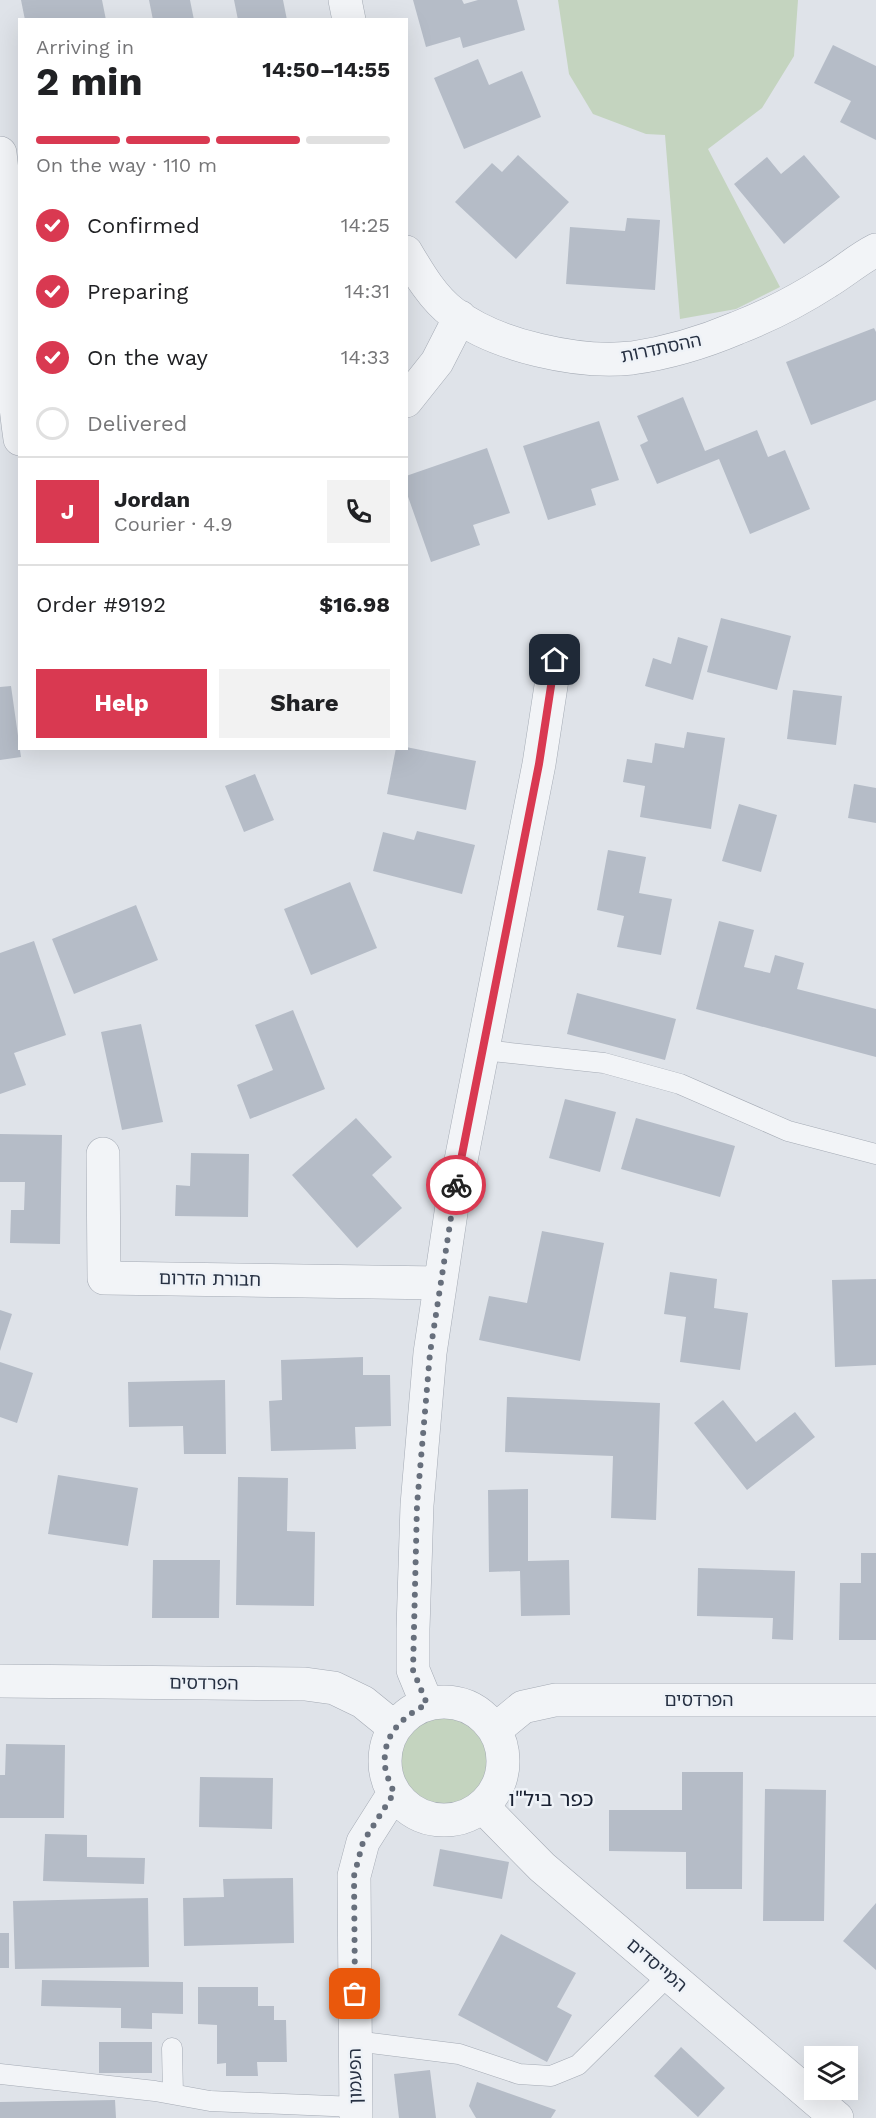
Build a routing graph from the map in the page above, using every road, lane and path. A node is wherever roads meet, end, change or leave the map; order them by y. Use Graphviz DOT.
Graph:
graph roads {
  1 [pos="345,0"];
  2 [pos="349,18"];
  3 [pos="0,153"];
  4 [pos="870,249"];
  5 [pos="408,255"];
  6 [pos="460,317"];
  7 [pos="408,398"];
  8 [pos="18,423"];
  9 [pos="555,660"];
  10 [pos="483,1050"];
  11 [pos="104,1154"];
  12 [pos="876,1154"];
  13 [pos="440,1283"];
  14 [pos="0,1681"];
  15 [pos="876,1700"];
  16 [pos="427,1704"];
  17 [pos="395,1728"];
  18 [pos="495,1730"];
  19 [pos="394,1793"];
  20 [pos="482,1806"];
  21 [pos="669,1975"];
  22 [pos="355,2042"];
  23 [pos="172,2048"];
  24 [pos="0,2074"];
  25 [pos="173,2094"];
  26 [pos="356,2112"];
  27 [pos="837,2118"];
  1 -- 2 [label="street"];
  3 -- 8 [label="street"];
  4 -- 6 [label="street, ההסתדרות"];
  5 -- 6 [label="street, ההסתדרות"];
  6 -- 7 [label="street"];
  9 -- 10 [label="street"];
  10 -- 12 [label="lane"];
  10 -- 13 [label="street"];
  11 -- 13 [label="street, חבורת הדרום"];
  13 -- 16 [label="street"];
  14 -- 17 [label="street, הפרדסים"];
  15 -- 18 [label="street, הפרדסים"];
  16 -- 17 [label="street"];
  16 -- 18 [label="street"];
  17 -- 19 [label="street"];
  18 -- 20 [label="street"];
  19 -- 20 [label="street"];
  19 -- 22 [label="street, הפעמון"];
  20 -- 21 [label="street, המייסדים"];
  21 -- 22 [label="lane"];
  21 -- 27 [label="street, המייסדים"];
  22 -- 26 [label="street, הפעמון"];
  23 -- 25 [label="lane"];
  24 -- 25 [label="lane"];
  25 -- 26 [label="lane"];
}
